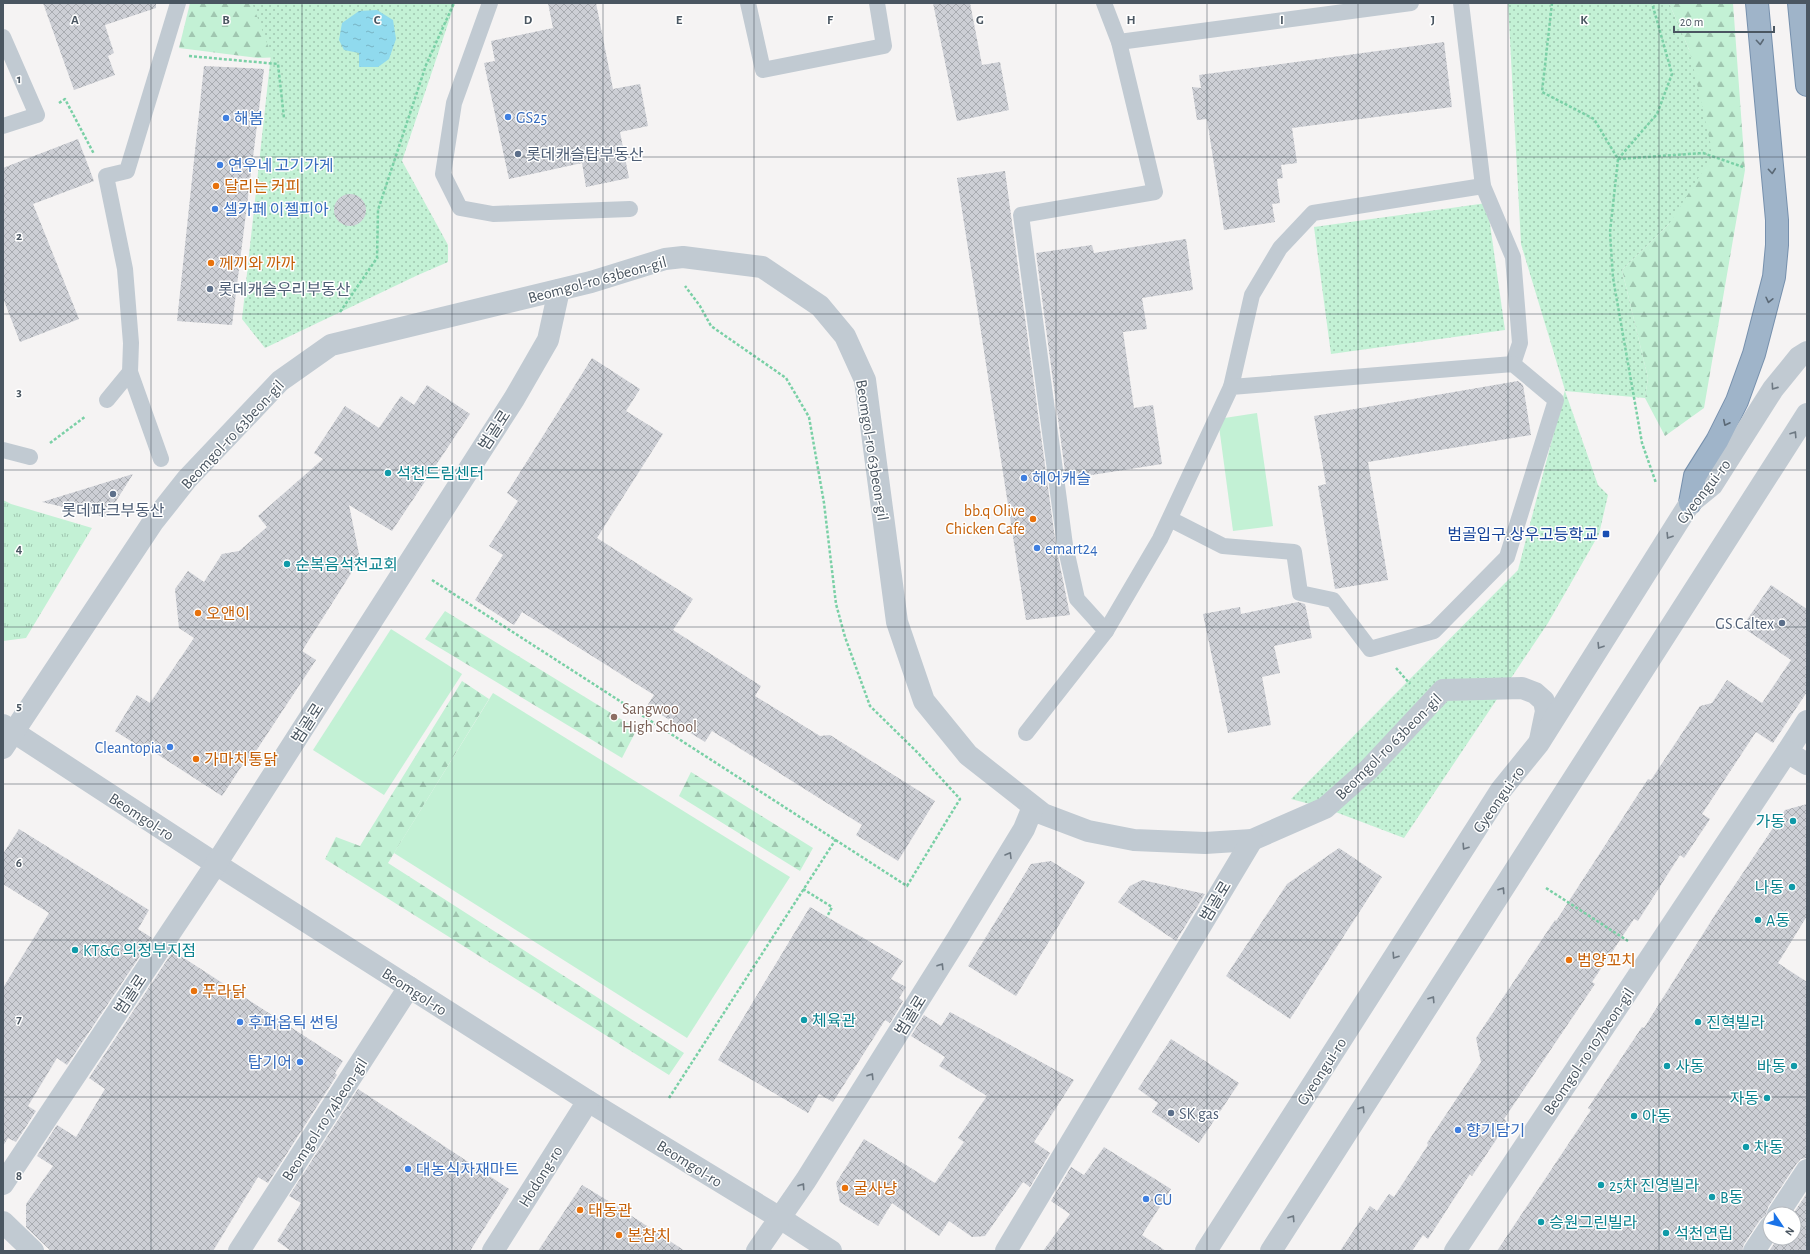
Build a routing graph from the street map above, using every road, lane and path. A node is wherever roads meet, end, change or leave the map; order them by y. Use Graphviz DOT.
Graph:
graph roads {
  1 [pos="178,3"];
  2 [pos="454,3"];
  3 [pos="490,3"];
  4 [pos="748,3"];
  5 [pos="877,3"];
  6 [pos="1104,3"];
  7 [pos="1410,3"];
  8 [pos="1461,3"];
  9 [pos="1552,3"];
  10 [pos="1652,3"];
  11 [pos="1757,3"];
  12 [pos="1799,3"];
  13 [pos="3,37"];
  14 [pos="1119,42"];
  15 [pos="162,53"];
  16 [pos="1807,85"];
  17 [pos="37,115"];
  18 [pos="284,118"];
  19 [pos="3,126"];
  20 [pos="1618,159"];
  21 [pos="1748,169"];
  22 [pos="106,176"];
  23 [pos="1483,186"];
  24 [pos="630,209"];
  25 [pos="666,259"];
  26 [pos="559,290"];
  27 [pos="331,346"];
  28 [pos="1803,354"];
  29 [pos="1513,364"];
  30 [pos="130,372"];
  31 [pos="1231,387"];
  32 [pos="107,400"];
  33 [pos="1807,414"];
  34 [pos="1807,443"];
  35 [pos="3,450"];
  36 [pos="30,457"];
  37 [pos="160,459"];
  38 [pos="1656,483"];
  39 [pos="1690,504"];
  40 [pos="1743,514"];
  41 [pos="1170,519"];
  42 [pos="425,576"];
  43 [pos="1106,631"];
  44 [pos="1378,646"];
  45 [pos="1413,687"];
  46 [pos="1807,721"];
  47 [pos="1026,733"];
  48 [pos="6,735"];
  49 [pos="1540,743"];
  50 [pos="1787,752"];
  51 [pos="1807,764"];
  52 [pos="1033,807"];
  53 [pos="836,839"];
  54 [pos="1252,840"];
  55 [pos="216,864"];
  56 [pos="1546,888"];
  57 [pos="803,889"];
  58 [pos="827,917"];
  59 [pos="1651,956"];
  60 [pos="409,987"];
  61 [pos="669,1098"];
  62 [pos="588,1101"];
  63 [pos="1807,1170"];
  64 [pos="3,1182"];
  65 [pos="1783,1206"];
  66 [pos="780,1218"];
  67 [pos="3,1222"];
  68 [pos="1762,1239"];
  69 [pos="33,1251"];
  70 [pos="239,1251"];
  71 [pos="493,1251"];
  72 [pos="757,1251"];
  73 [pos="831,1251"];
  74 [pos="1006,1251"];
  75 [pos="1206,1251"];
  76 [pos="1271,1251"];
  77 [pos="1455,1251"];
  78 [pos="1754,1251"];
  1 -- 15 [label="lane"];
  2 -- 27 [label="path"];
  3 -- 24 [label="lane"];
  4 -- 5 [label="lane"];
  6 -- 14 [label="lane"];
  7 -- 14 [label="lane"];
  8 -- 23 [label="lane"];
  9 -- 20 [label="path"];
  10 -- 20 [label="path"];
  11 -- 39 [label="highway, one-way"];
  12 -- 16 [label="highway"];
  13 -- 17 [label="lane"];
  14 -- 43 [label="lane"];
  15 -- 18 [label="path"];
  15 -- 22 [label="lane"];
  17 -- 19 [label="lane"];
  17 -- 22 [label="path"];
  20 -- 21 [label="path"];
  20 -- 38 [label="path"];
  22 -- 30 [label="lane"];
  23 -- 29 [label="lane"];
  23 -- 31 [label="lane"];
  25 -- 26 [label="street, Beomgol-ro 63beon-gil"];
  25 -- 52 [label="street, Beomgol-ro 63beon-gil"];
  25 -- 53 [label="path"];
  26 -- 27 [label="street, Beomgol-ro 63beon-gil"];
  26 -- 55 [label="street, 범골로"];
  27 -- 48 [label="street, Beomgol-ro 63beon-gil"];
  28 -- 39 [label="street, Gyeongui-ro, one-way"];
  29 -- 31 [label="lane"];
  29 -- 44 [label="lane"];
  30 -- 32 [label="lane"];
  30 -- 37 [label="lane"];
  31 -- 41 [label="lane"];
  32 -- 36 [label="path"];
  40 -- 33 [label="street, one-way"];
  34 -- 40 [label="street"];
  35 -- 36 [label="lane"];
  39 -- 49 [label="street, Gyeongui-ro, one-way"];
  76 -- 40 [label="street, one-way"];
  41 -- 43 [label="lane"];
  41 -- 44 [label="lane"];
  42 -- 53 [label="path"];
  43 -- 47 [label="lane"];
  44 -- 45 [label="path"];
  46 -- 50 [label="street, Beomgol-ro 107beon-gil"];
  48 -- 55 [label="street, Beomgol-ro"];
  49 -- 54 [label="street, Beomgol-ro 63beon-gil"];
  49 -- 75 [label="street, Gyeongui-ro, one-way"];
  50 -- 51 [label="street"];
  50 -- 59 [label="street, Beomgol-ro 107beon-gil"];
  52 -- 54 [label="street, Beomgol-ro 63beon-gil"];
  66 -- 52 [label="street, 범골로, one-way"];
  53 -- 57 [label="path"];
  54 -- 74 [label="street, 범골로"];
  55 -- 60 [label="street, Beomgol-ro"];
  55 -- 64 [label="street, 범골로"];
  56 -- 59 [label="path"];
  57 -- 58 [label="path"];
  57 -- 61 [label="path"];
  59 -- 77 [label="street, Beomgol-ro 107beon-gil"];
  60 -- 62 [label="street, Beomgol-ro"];
  60 -- 70 [label="street, Beomgol-ro 74beon-gil"];
  62 -- 66 [label="street, Beomgol-ro"];
  62 -- 71 [label="street, Hodong-ro"];
  63 -- 65 [label="street"];
  66 -- 72 [label="street, 범골로"];
  66 -- 73 [label="street, Beomgol-ro"];
  67 -- 69 [label="street"];
  68 -- 78 [label="street"];
}
